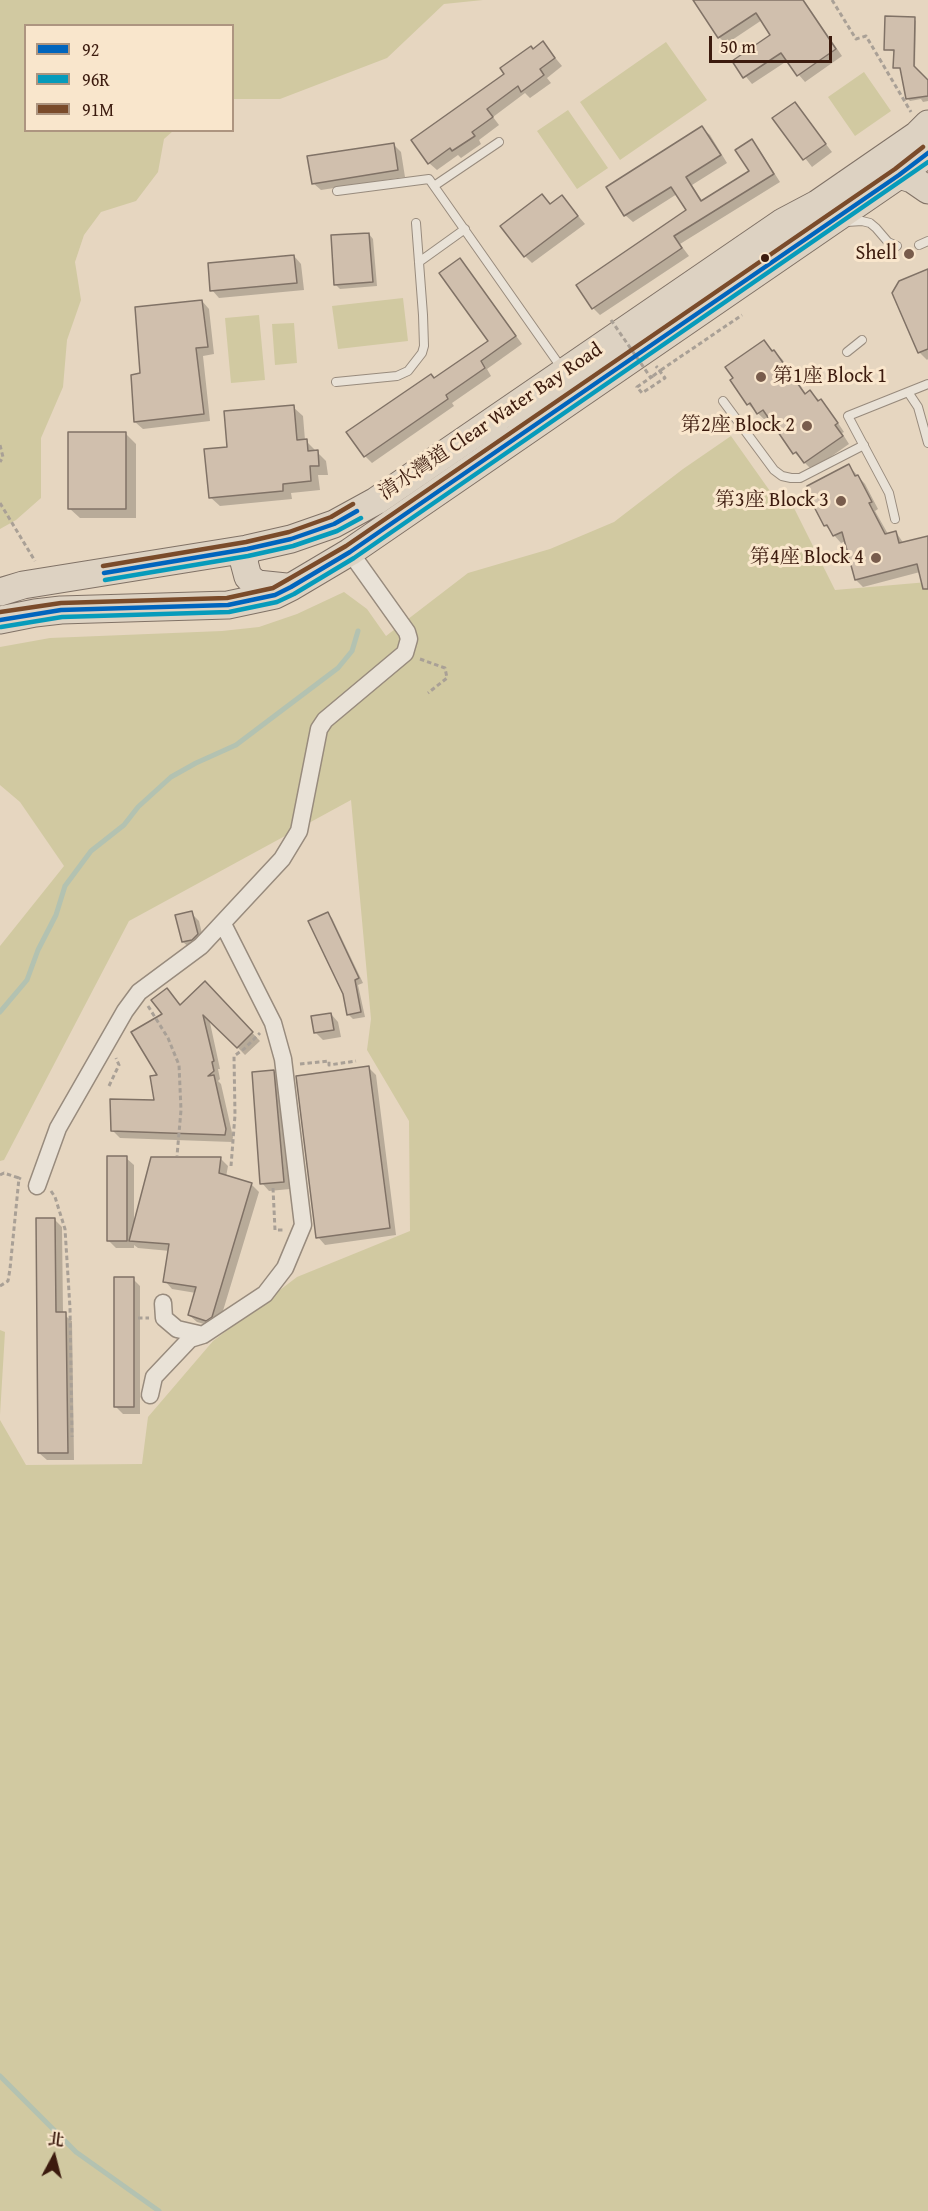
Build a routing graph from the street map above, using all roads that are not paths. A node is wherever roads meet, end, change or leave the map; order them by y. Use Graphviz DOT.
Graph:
graph roads {
  1 [pos="924,131"];
  2 [pos="499,142"];
  3 [pos="899,175"];
  4 [pos="434,186"];
  5 [pos="928,190"];
  6 [pos="337,191"];
  7 [pos="416,223"];
  8 [pos="823,227"];
  9 [pos="465,229"];
  10 [pos="928,241"];
  11 [pos="919,245"];
  12 [pos="897,246"];
  13 [pos="419,262"];
  14 [pos="862,340"];
  15 [pos="847,352"];
  16 [pos="565,373"];
  17 [pos="336,382"];
  18 [pos="928,384"];
  19 [pos="908,392"];
  20 [pos="723,401"];
  21 [pos="928,443"];
  22 [pos="864,445"];
  23 [pos="895,519"];
  24 [pos="247,549"];
  25 [pos="350,552"];
  26 [pos="291,588"];
  27 [pos="0,592"];
  28 [pos="0,620"];
  29 [pos="224,924"];
  30 [pos="39,1182"];
  31 [pos="163,1303"];
  32 [pos="203,1335"];
  33 [pos="150,1395"];
  1 -- 3 [label="main road, 清水灣道 Clear Water Bay Road"];
  1 -- 16 [label="main road, 清水灣道 Clear Water Bay Road"];
  2 -- 4 [label="lane"];
  3 -- 5 [label="main road"];
  3 -- 8 [label="main road, 清水灣道 Clear Water Bay Road"];
  4 -- 6 [label="lane"];
  4 -- 9 [label="lane"];
  7 -- 13 [label="lane"];
  8 -- 12 [label="lane"];
  8 -- 25 [label="main road, 清水灣道 Clear Water Bay Road"];
  9 -- 13 [label="lane"];
  9 -- 16 [label="lane"];
  10 -- 11 [label="lane"];
  13 -- 17 [label="lane"];
  14 -- 15 [label="lane"];
  16 -- 24 [label="main road, 清水灣道 Clear Water Bay Road"];
  18 -- 19 [label="lane"];
  19 -- 21 [label="lane"];
  19 -- 22 [label="lane"];
  20 -- 22 [label="lane"];
  22 -- 23 [label="lane"];
  24 -- 26 [label="main road"];
  24 -- 27 [label="main road, 清水灣道 Clear Water Bay Road"];
  25 -- 26 [label="main road, 清水灣道 Clear Water Bay Road"];
  25 -- 29 [label="street"];
  26 -- 28 [label="main road, 清水灣道 Clear Water Bay Road"];
  29 -- 30 [label="street"];
  29 -- 32 [label="street"];
  31 -- 32 [label="street"];
  32 -- 33 [label="street"];
}
